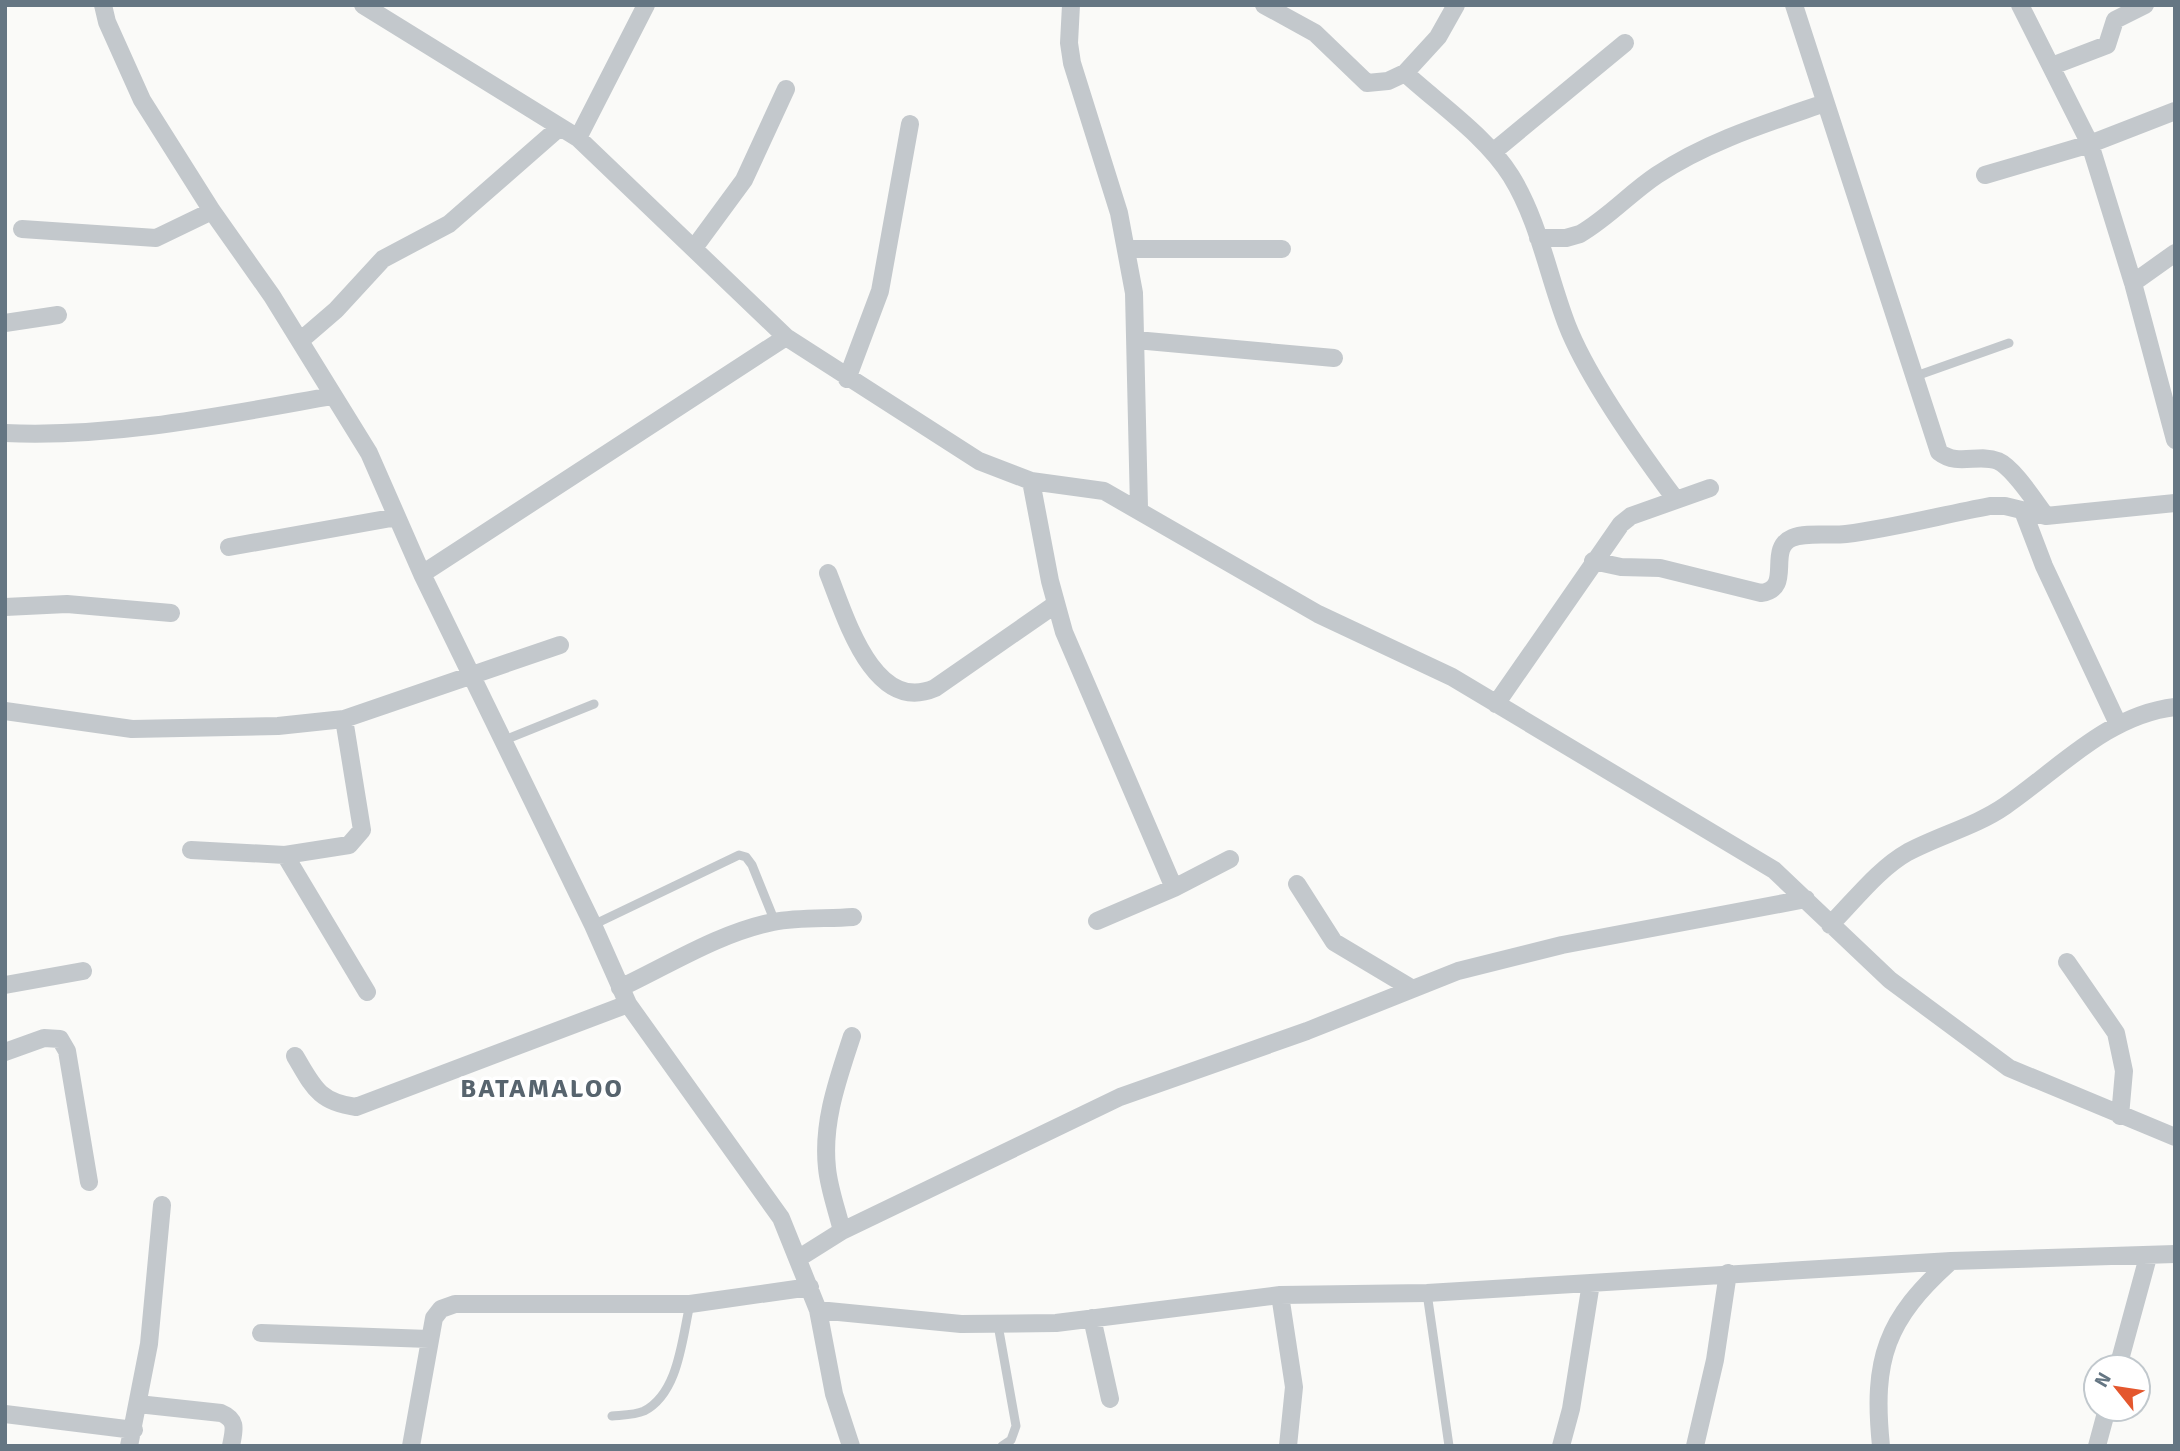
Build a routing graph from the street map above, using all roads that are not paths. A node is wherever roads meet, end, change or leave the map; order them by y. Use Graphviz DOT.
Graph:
graph roads {
  1 [pos="103,5"];
  2 [pos="363,5"];
  3 [pos="646,5"];
  4 [pos="1071,5"];
  5 [pos="1264,5"];
  6 [pos="1456,5"];
  7 [pos="1794,5"];
  8 [pos="2020,5"];
  9 [pos="2145,5"];
  10 [pos="1625,43"];
  11 [pos="2052,66"];
  12 [pos="1405,73"];
  13 [pos="786,89"];
  14 [pos="1825,103"];
  15 [pos="2175,111"];
  16 [pos="910,124"];
  17 [pos="560,127"];
  18 [pos="578,138"];
  19 [pos="2090,144"];
  20 [pos="1493,152"];
  21 [pos="1984,175"];
  22 [pos="212,211"];
  23 [pos="22,229"];
  24 [pos="1538,239"];
  25 [pos="694,248"];
  26 [pos="1127,249"];
  27 [pos="1282,250"];
  28 [pos="2175,253"];
  29 [pos="2133,282"];
  30 [pos="58,315"];
  31 [pos="5,323"];
  32 [pos="786,337"];
  33 [pos="300,341"];
  34 [pos="1136,341"];
  35 [pos="2009,343"];
  36 [pos="1334,358"];
  37 [pos="1916,376"];
  38 [pos="847,379"];
  39 [pos="2167,388"];
  40 [pos="332,396"];
  41 [pos="5,433"];
  42 [pos="2175,440"];
  43 [pos="1031,481"];
  44 [pos="1710,488"];
  45 [pos="1676,500"];
  46 [pos="2175,503"];
  47 [pos="1139,508"];
  48 [pos="2023,511"];
  49 [pos="2046,516"];
  50 [pos="397,517"];
  51 [pos="229,547"];
  52 [pos="1593,561"];
  53 [pos="422,573"];
  54 [pos="828,573"];
  55 [pos="1056,604"];
  56 [pos="5,607"];
  57 [pos="171,613"];
  58 [pos="560,645"];
  59 [pos="471,676"];
  60 [pos="594,704"];
  61 [pos="1496,704"];
  62 [pos="2175,706"];
  63 [pos="5,711"];
  64 [pos="344,719"];
  65 [pos="2118,724"];
  66 [pos="502,741"];
  67 [pos="191,850"];
  68 [pos="285,855"];
  69 [pos="1230,859"];
  70 [pos="1297,884"];
  71 [pos="1174,888"];
  72 [pos="1807,899"];
  73 [pos="853,917"];
  74 [pos="1097,921"];
  75 [pos="775,922"];
  76 [pos="593,925"];
  77 [pos="1830,925"];
  78 [pos="2067,962"];
  79 [pos="83,971"];
  80 [pos="5,985"];
  81 [pos="1411,988"];
  82 [pos="367,992"];
  83 [pos="624,996"];
  84 [pos="852,1036"];
  85 [pos="5,1052"];
  86 [pos="295,1056"];
  87 [pos="2119,1116"];
  88 [pos="2175,1137"];
  89 [pos="89,1182"];
  90 [pos="162,1205"];
  91 [pos="842,1231"];
  92 [pos="2175,1254"];
  93 [pos="2148,1257"];
  94 [pos="799,1258"];
  95 [pos="1951,1261"];
  96 [pos="1728,1273"];
  97 [pos="1591,1283"];
  98 [pos="810,1287"];
  99 [pos="1427,1293"];
  100 [pos="1280,1295"];
  101 [pos="690,1304"];
  102 [pos="818,1310"];
  103 [pos="1092,1318"];
  104 [pos="998,1325"];
  105 [pos="261,1333"];
  106 [pos="429,1339"];
  107 [pos="2122,1353"];
  108 [pos="1110,1399"];
  109 [pos="138,1404"];
  110 [pos="5,1414"];
  111 [pos="612,1416"];
  112 [pos="2103,1423"];
  113 [pos="131,1438"];
  114 [pos="1567,1444"];
  115 [pos="231,1446"];
  116 [pos="411,1446"];
  117 [pos="851,1446"];
  118 [pos="1002,1446"];
  119 [pos="1288,1446"];
  120 [pos="1449,1446"];
  121 [pos="1695,1446"];
  122 [pos="1881,1446"];
  123 [pos="2097,1446"];
  1 -- 22 [label="street"];
  2 -- 17 [label="street"];
  3 -- 18 [label="street"];
  4 -- 26 [label="street"];
  5 -- 12 [label="street"];
  6 -- 12 [label="street"];
  7 -- 14 [label="street"];
  8 -- 11 [label="street"];
  9 -- 11 [label="street"];
  10 -- 20 [label="street"];
  11 -- 19 [label="street"];
  12 -- 20 [label="street"];
  13 -- 25 [label="street"];
  14 -- 24 [label="street"];
  14 -- 37 [label="street"];
  15 -- 19 [label="street"];
  16 -- 38 [label="street"];
  17 -- 18 [label="street"];
  17 -- 33 [label="street"];
  18 -- 25 [label="street"];
  19 -- 21 [label="street"];
  19 -- 29 [label="street"];
  20 -- 24 [label="street"];
  22 -- 23 [label="street"];
  22 -- 33 [label="street"];
  24 -- 45 [label="street"];
  25 -- 32 [label="street"];
  26 -- 27 [label="street"];
  26 -- 34 [label="street"];
  28 -- 29 [label="street"];
  29 -- 39 [label="street"];
  30 -- 31 [label="street"];
  32 -- 38 [label="street"];
  32 -- 53 [label="street"];
  33 -- 40 [label="street"];
  34 -- 36 [label="street"];
  34 -- 47 [label="street"];
  35 -- 37 [label="lane"];
  37 -- 49 [label="street"];
  38 -- 43 [label="street"];
  39 -- 42 [label="street"];
  40 -- 41 [label="street"];
  40 -- 50 [label="street"];
  43 -- 47 [label="street"];
  43 -- 55 [label="street"];
  44 -- 45 [label="street"];
  45 -- 52 [label="street"];
  46 -- 49 [label="street"];
  47 -- 61 [label="street"];
  48 -- 49 [label="street"];
  48 -- 52 [label="street"];
  48 -- 65 [label="street"];
  50 -- 51 [label="street"];
  50 -- 53 [label="street"];
  52 -- 61 [label="street"];
  53 -- 59 [label="street"];
  54 -- 55 [label="street"];
  55 -- 71 [label="street"];
  56 -- 57 [label="street"];
  58 -- 59 [label="street"];
  59 -- 64 [label="street"];
  59 -- 66 [label="street"];
  60 -- 66 [label="lane"];
  61 -- 72 [label="street"];
  62 -- 65 [label="street"];
  63 -- 64 [label="street"];
  64 -- 68 [label="street"];
  65 -- 77 [label="street"];
  66 -- 76 [label="street"];
  67 -- 68 [label="street"];
  68 -- 82 [label="street"];
  69 -- 71 [label="street"];
  70 -- 81 [label="street"];
  71 -- 74 [label="street"];
  72 -- 77 [label="street"];
  72 -- 81 [label="street"];
  73 -- 75 [label="street"];
  75 -- 76 [label="lane"];
  75 -- 83 [label="street"];
  76 -- 83 [label="street"];
  77 -- 87 [label="street"];
  78 -- 87 [label="street"];
  79 -- 80 [label="street"];
  81 -- 91 [label="street"];
  83 -- 86 [label="street"];
  83 -- 94 [label="street"];
  84 -- 91 [label="street"];
  85 -- 89 [label="street"];
  87 -- 88 [label="street"];
  90 -- 109 [label="street"];
  91 -- 94 [label="street"];
  92 -- 93 [label="street"];
  93 -- 95 [label="street"];
  93 -- 107 [label="street"];
  94 -- 98 [label="street"];
  95 -- 96 [label="street"];
  95 -- 122 [label="street"];
  96 -- 97 [label="street"];
  96 -- 121 [label="street"];
  97 -- 99 [label="street"];
  97 -- 114 [label="street"];
  98 -- 101 [label="street"];
  98 -- 102 [label="street"];
  99 -- 100 [label="street"];
  99 -- 120 [label="lane"];
  100 -- 103 [label="street"];
  100 -- 119 [label="street"];
  101 -- 106 [label="street"];
  101 -- 111 [label="lane"];
  102 -- 104 [label="street"];
  102 -- 117 [label="street"];
  103 -- 104 [label="street"];
  103 -- 108 [label="street"];
  104 -- 118 [label="lane"];
  105 -- 106 [label="street"];
  106 -- 116 [label="street"];
  109 -- 113 [label="street"];
  109 -- 115 [label="street"];
  110 -- 113 [label="street"];
  112 -- 123 [label="street"];
}
